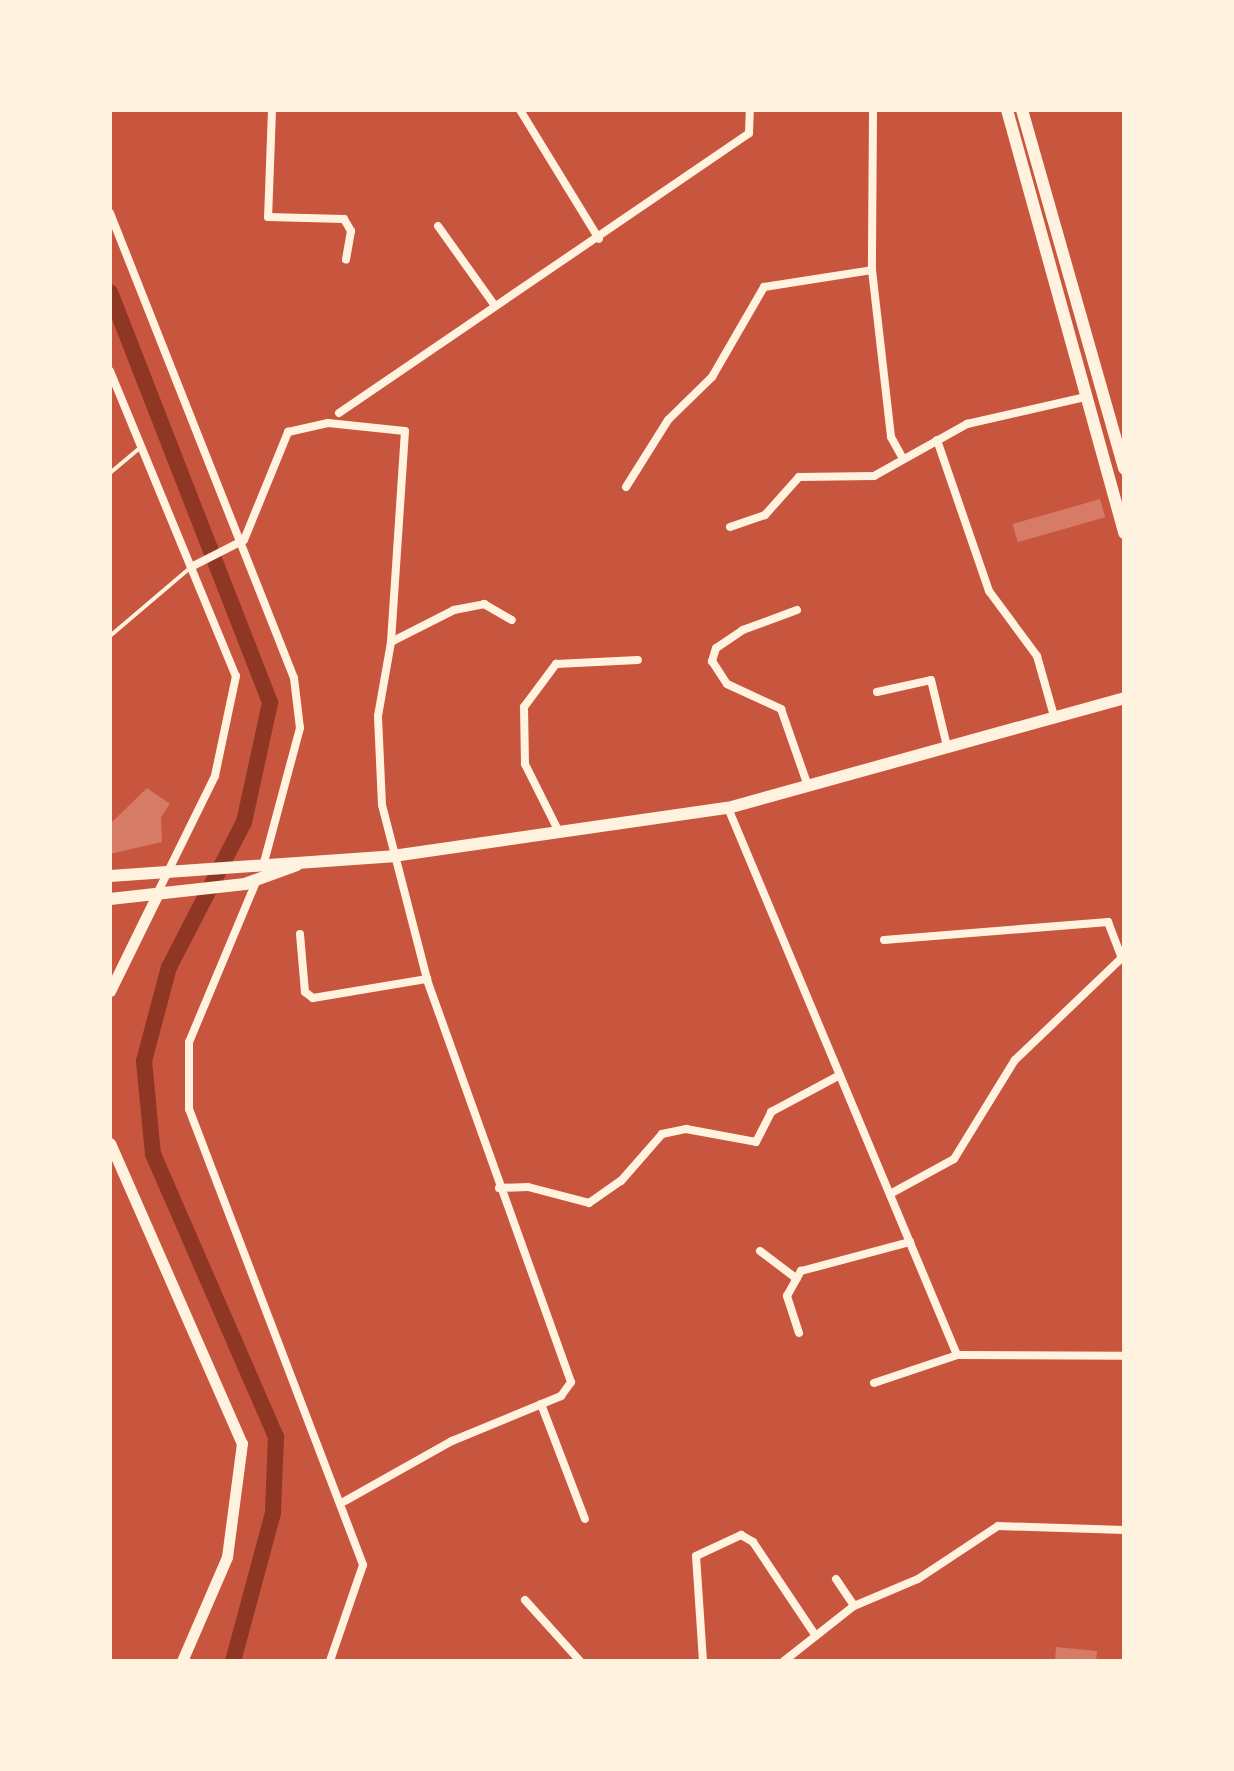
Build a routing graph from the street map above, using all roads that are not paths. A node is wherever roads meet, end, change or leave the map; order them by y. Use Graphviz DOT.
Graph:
graph roads {
  1 [pos="272,110"];
  2 [pos="520,110"];
  3 [pos="750,110"];
  4 [pos="873,110"];
  5 [pos="1007,110"];
  6 [pos="1022,110"];
  7 [pos="110,213"];
  8 [pos="438,226"];
  9 [pos="599,239"];
  10 [pos="346,260"];
  11 [pos="872,270"];
  12 [pos="495,306"];
  13 [pos="110,371"];
  14 [pos="1086,397"];
  15 [pos="339,413"];
  16 [pos="937,440"];
  17 [pos="141,447"];
  18 [pos="902,457"];
  19 [pos="1124,469"];
  20 [pos="110,473"];
  21 [pos="626,487"];
  22 [pos="730,527"];
  23 [pos="1124,533"];
  24 [pos="244,540"];
  25 [pos="191,567"];
  26 [pos="797,610"];
  27 [pos="512,620"];
  28 [pos="110,636"];
  29 [pos="391,642"];
  30 [pos="638,660"];
  31 [pos="877,692"];
  32 [pos="1124,698"];
  33 [pos="1054,716"];
  34 [pos="947,746"];
  35 [pos="808,786"];
  36 [pos="728,808"];
  37 [pos="559,832"];
  38 [pos="393,856"];
  39 [pos="259,861"];
  40 [pos="300,864"];
  41 [pos="167,872"];
  42 [pos="110,876"];
  43 [pos="251,883"];
  44 [pos="156,897"];
  45 [pos="110,899"];
  46 [pos="300,934"];
  47 [pos="884,940"];
  48 [pos="1122,956"];
  49 [pos="427,979"];
  50 [pos="110,991"];
  51 [pos="840,1075"];
  52 [pos="110,1143"];
  53 [pos="499,1188"];
  54 [pos="890,1194"];
  55 [pos="910,1242"];
  56 [pos="760,1251"];
  57 [pos="797,1279"];
  58 [pos="799,1333"];
  59 [pos="957,1355"];
  60 [pos="1124,1356"];
  61 [pos="874,1383"];
  62 [pos="541,1404"];
  63 [pos="345,1501"];
  64 [pos="585,1519"];
  65 [pos="1124,1530"];
  66 [pos="836,1579"];
  67 [pos="525,1600"];
  68 [pos="854,1606"];
  69 [pos="816,1636"];
  70 [pos="182,1661"];
  71 [pos="330,1661"];
  72 [pos="580,1661"];
  73 [pos="703,1661"];
  74 [pos="784,1661"];
  1 -- 10 [label="street"];
  2 -- 9 [label="street"];
  3 -- 9 [label="street"];
  4 -- 11 [label="street"];
  5 -- 14 [label="main road"];
  6 -- 19 [label="main road"];
  7 -- 24 [label="street"];
  8 -- 12 [label="street"];
  9 -- 12 [label="street"];
  11 -- 18 [label="street"];
  11 -- 21 [label="street"];
  12 -- 15 [label="street"];
  13 -- 17 [label="street"];
  14 -- 16 [label="street"];
  14 -- 23 [label="main road"];
  16 -- 18 [label="street"];
  16 -- 33 [label="street"];
  17 -- 20 [label="lane"];
  17 -- 25 [label="street"];
  18 -- 22 [label="street"];
  24 -- 25 [label="street"];
  24 -- 29 [label="street"];
  24 -- 39 [label="street"];
  25 -- 28 [label="lane"];
  25 -- 41 [label="street"];
  26 -- 35 [label="street"];
  27 -- 29 [label="street"];
  29 -- 38 [label="street"];
  30 -- 37 [label="street"];
  31 -- 34 [label="street"];
  32 -- 33 [label="main road"];
  33 -- 34 [label="main road"];
  34 -- 35 [label="main road"];
  35 -- 36 [label="main road"];
  36 -- 37 [label="main road"];
  36 -- 51 [label="street"];
  37 -- 38 [label="main road"];
  38 -- 40 [label="main road"];
  38 -- 49 [label="street"];
  39 -- 40 [label="main road"];
  39 -- 41 [label="main road"];
  40 -- 43 [label="main road"];
  41 -- 42 [label="main road"];
  41 -- 44 [label="street"];
  43 -- 44 [label="main road"];
  43 -- 63 [label="street"];
  44 -- 45 [label="main road"];
  44 -- 50 [label="street"];
  46 -- 49 [label="street"];
  47 -- 48 [label="street"];
  48 -- 54 [label="street"];
  49 -- 53 [label="street"];
  51 -- 53 [label="street"];
  51 -- 54 [label="street"];
  52 -- 70 [label="street"];
  53 -- 62 [label="street"];
  54 -- 55 [label="street"];
  55 -- 57 [label="street"];
  55 -- 59 [label="street"];
  56 -- 57 [label="street"];
  57 -- 58 [label="street"];
  59 -- 60 [label="street"];
  59 -- 61 [label="street"];
  62 -- 63 [label="street"];
  62 -- 64 [label="street"];
  63 -- 71 [label="street"];
  65 -- 68 [label="street"];
  66 -- 68 [label="street"];
  67 -- 72 [label="street"];
  68 -- 69 [label="street"];
  69 -- 73 [label="street"];
  69 -- 74 [label="street"];
}
